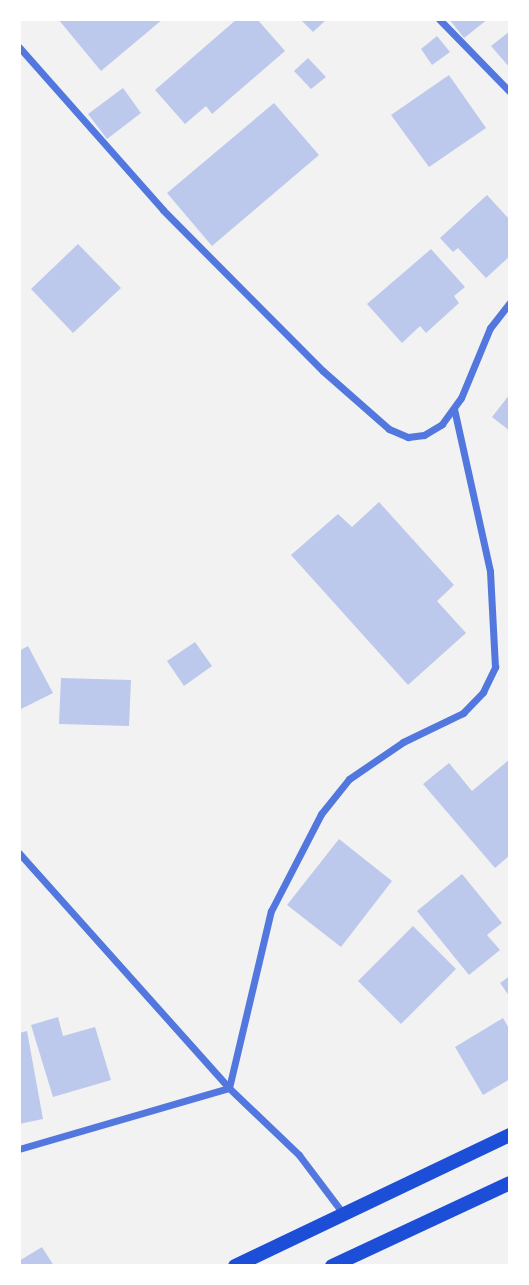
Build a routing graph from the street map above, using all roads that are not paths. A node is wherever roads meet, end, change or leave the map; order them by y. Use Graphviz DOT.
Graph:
graph roads {
  1 [pos="439,19"];
  2 [pos="19,47"];
  3 [pos="510,92"];
  4 [pos="510,302"];
  5 [pos="454,409"];
  6 [pos="19,853"];
  7 [pos="229,1088"];
  8 [pos="510,1135"];
  9 [pos="19,1149"];
  10 [pos="510,1183"];
  11 [pos="342,1212"];
  12 [pos="235,1266"];
  13 [pos="332,1266"];
  1 -- 3 [label="street"];
  2 -- 5 [label="street"];
  4 -- 5 [label="street"];
  5 -- 7 [label="street"];
  6 -- 7 [label="street"];
  7 -- 9 [label="street"];
  7 -- 11 [label="street"];
  8 -- 11 [label="main road"];
  10 -- 13 [label="main road"];
  11 -- 12 [label="main road"];
}
